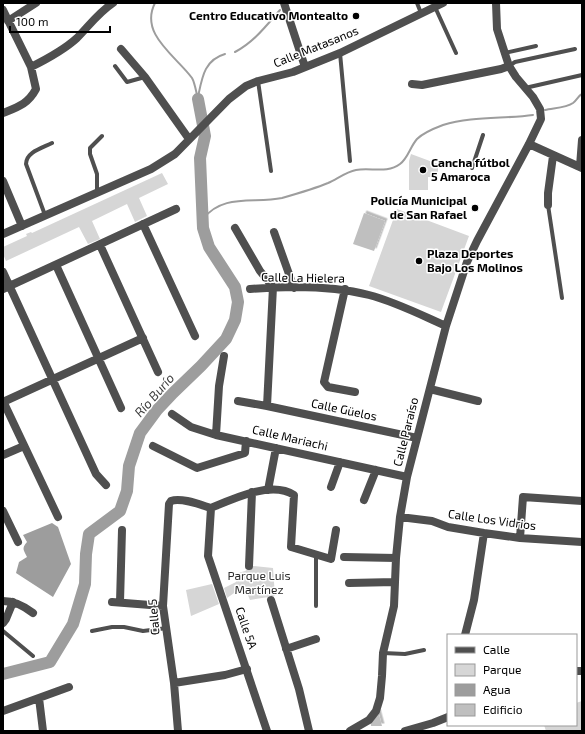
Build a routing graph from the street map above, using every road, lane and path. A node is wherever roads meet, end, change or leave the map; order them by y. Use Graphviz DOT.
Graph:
graph roads {
  1 [pos="36,3"];
  2 [pos="113,3"];
  3 [pos="284,3"];
  4 [pos="417,3"];
  5 [pos="443,3"];
  6 [pos="496,3"];
  7 [pos="435,7"];
  8 [pos="3,10"];
  9 [pos="421,14"];
  10 [pos="8,21"];
  11 [pos="536,46"];
  12 [pos="121,49"];
  13 [pos="575,49"];
  14 [pos="340,53"];
  15 [pos="456,53"];
  16 [pos="505,53"];
  17 [pos="115,66"];
  18 [pos="509,66"];
  19 [pos="31,67"];
  20 [pos="305,67"];
  21 [pos="582,76"];
  22 [pos="145,77"];
  23 [pos="258,81"];
  24 [pos="412,84"];
  25 [pos="524,88"];
  26 [pos="3,113"];
  27 [pos="483,135"];
  28 [pos="102,136"];
  29 [pos="189,139"];
  30 [pos="582,140"];
  31 [pos="52,143"];
  32 [pos="529,144"];
  33 [pos="553,156"];
  34 [pos="350,161"];
  35 [pos="581,167"];
  36 [pos="472,168"];
  37 [pos="271,171"];
  38 [pos="3,181"];
  39 [pos="97,192"];
  40 [pos="548,205"];
  41 [pos="176,209"];
  42 [pos="45,216"];
  43 [pos="143,224"];
  44 [pos="22,226"];
  45 [pos="235,228"];
  46 [pos="274,232"];
  47 [pos="3,234"];
  48 [pos="100,245"];
  49 [pos="56,265"];
  50 [pos="3,272"];
  51 [pos="6,287"];
  52 [pos="273,287"];
  53 [pos="294,288"];
  54 [pos="250,289"];
  55 [pos="345,289"];
  56 [pos="562,298"];
  57 [pos="446,326"];
  58 [pos="195,336"];
  59 [pos="143,338"];
  60 [pos="224,356"];
  61 [pos="99,358"];
  62 [pos="158,372"];
  63 [pos="52,380"];
  64 [pos="430,389"];
  65 [pos="355,392"];
  66 [pos="3,401"];
  67 [pos="238,401"];
  68 [pos="478,401"];
  69 [pos="267,406"];
  70 [pos="121,408"];
  71 [pos="172,414"];
  72 [pos="216,435"];
  73 [pos="417,438"];
  74 [pos="246,441"];
  75 [pos="24,446"];
  76 [pos="153,446"];
  77 [pos="276,448"];
  78 [pos="3,455"];
  79 [pos="340,462"];
  80 [pos="376,470"];
  81 [pos="408,477"];
  82 [pos="106,485"];
  83 [pos="331,487"];
  84 [pos="268,490"];
  85 [pos="252,492"];
  86 [pos="364,500"];
  87 [pos="582,501"];
  88 [pos="211,508"];
  89 [pos="3,511"];
  90 [pos="58,517"];
  91 [pos="400,517"];
  92 [pos="122,530"];
  93 [pos="336,530"];
  94 [pos="484,533"];
  95 [pos="520,538"];
  96 [pos="18,542"];
  97 [pos="582,542"];
  98 [pos="316,554"];
  99 [pos="344,558"];
  100 [pos="396,558"];
  101 [pos="249,566"];
  102 [pos="395,582"];
  103 [pos="349,583"];
  104 [pos="271,600"];
  105 [pos="3,601"];
  106 [pos="13,602"];
  107 [pos="163,606"];
  108 [pos="316,606"];
  109 [pos="34,613"];
  110 [pos="3,623"];
  111 [pos="166,628"];
  112 [pos="3,631"];
  113 [pos="92,631"];
  114 [pos="465,634"];
  115 [pos="316,639"];
  116 [pos="286,649"];
  117 [pos="424,650"];
  118 [pos="383,653"];
  119 [pos="33,656"];
  120 [pos="247,669"];
  121 [pos="174,683"];
  122 [pos="69,687"];
  123 [pos="39,698"];
  124 [pos="3,711"];
  125 [pos="447,717"];
  126 [pos="43,731"];
  127 [pos="178,731"];
  128 [pos="267,731"];
  129 [pos="309,731"];
  130 [pos="350,731"];
  131 [pos="405,731"];
  1 -- 10 [label="street"];
  2 -- 19 [label="street"];
  3 -- 20 [label="street"];
  4 -- 9 [label="lane"];
  5 -- 7 [label="street, Calle Matasanos"];
  6 -- 16 [label="street"];
  7 -- 9 [label="street, Calle Matasanos"];
  7 -- 15 [label="lane"];
  8 -- 10 [label="street"];
  9 -- 14 [label="street, Calle Matasanos"];
  10 -- 19 [label="street"];
  11 -- 16 [label="lane"];
  12 -- 22 [label="street"];
  13 -- 18 [label="lane"];
  14 -- 20 [label="street, Calle Matasanos"];
  14 -- 34 [label="lane"];
  16 -- 18 [label="street"];
  17 -- 22 [label="lane"];
  18 -- 24 [label="street"];
  18 -- 25 [label="street"];
  19 -- 26 [label="street"];
  20 -- 23 [label="street, Calle Matasanos"];
  21 -- 25 [label="lane"];
  22 -- 29 [label="street"];
  23 -- 29 [label="street, Calle Matasanos"];
  23 -- 37 [label="lane"];
  25 -- 32 [label="street, Calle Paraíso"];
  27 -- 36 [label="lane"];
  28 -- 39 [label="lane"];
  29 -- 39 [label="street"];
  30 -- 35 [label="street"];
  31 -- 42 [label="lane"];
  32 -- 33 [label="street"];
  32 -- 57 [label="street, Calle Paraíso"];
  33 -- 35 [label="street"];
  33 -- 40 [label="street"];
  38 -- 44 [label="street"];
  39 -- 42 [label="street"];
  40 -- 56 [label="lane"];
  41 -- 43 [label="street"];
  42 -- 44 [label="street"];
  43 -- 48 [label="street"];
  43 -- 58 [label="street"];
  44 -- 47 [label="street"];
  45 -- 52 [label="street"];
  46 -- 53 [label="street"];
  48 -- 49 [label="street"];
  48 -- 59 [label="street"];
  49 -- 51 [label="street"];
  49 -- 61 [label="street"];
  50 -- 51 [label="street"];
  51 -- 63 [label="street"];
  52 -- 53 [label="street, Calle La Hielera"];
  52 -- 54 [label="street, Calle La Hielera"];
  52 -- 69 [label="street"];
  53 -- 55 [label="street, Calle La Hielera"];
  55 -- 57 [label="street, Calle La Hielera"];
  55 -- 65 [label="street"];
  57 -- 64 [label="street, Calle Paraíso"];
  59 -- 61 [label="street"];
  59 -- 62 [label="street"];
  60 -- 72 [label="street"];
  61 -- 63 [label="street"];
  61 -- 70 [label="street"];
  63 -- 66 [label="street"];
  63 -- 82 [label="street"];
  64 -- 68 [label="street"];
  64 -- 73 [label="street, Calle Paraíso"];
  66 -- 75 [label="street"];
  67 -- 69 [label="street, Calle Güelos"];
  69 -- 73 [label="street, Calle Güelos"];
  71 -- 72 [label="street, Calle Mariachi"];
  72 -- 74 [label="street, Calle Mariachi"];
  73 -- 81 [label="street, Calle Paraíso"];
  74 -- 76 [label="street"];
  74 -- 77 [label="street, Calle Mariachi"];
  75 -- 78 [label="street"];
  75 -- 90 [label="street"];
  77 -- 79 [label="street, Calle Mariachi"];
  77 -- 84 [label="street"];
  79 -- 80 [label="street, Calle Mariachi"];
  79 -- 83 [label="street"];
  80 -- 81 [label="street, Calle Mariachi"];
  80 -- 86 [label="street"];
  81 -- 91 [label="street, Calle Paraíso"];
  84 -- 85 [label="street"];
  84 -- 98 [label="street"];
  85 -- 88 [label="street"];
  85 -- 101 [label="street"];
  87 -- 95 [label="street"];
  88 -- 107 [label="street, Calle 5"];
  88 -- 120 [label="street, Calle 5A"];
  89 -- 96 [label="street"];
  91 -- 94 [label="street, Calle Los Vidrios"];
  91 -- 100 [label="street, Calle Paraíso"];
  92 -- 107 [label="street"];
  93 -- 98 [label="street"];
  94 -- 95 [label="street, Calle Los Vidrios"];
  94 -- 114 [label="street"];
  95 -- 97 [label="street, Calle Los Vidrios"];
  98 -- 108 [label="lane"];
  99 -- 100 [label="street"];
  100 -- 102 [label="street, Calle Paraíso"];
  102 -- 103 [label="street"];
  102 -- 118 [label="street, Calle Paraíso"];
  104 -- 116 [label="street"];
  105 -- 106 [label="street"];
  106 -- 109 [label="street"];
  106 -- 110 [label="street"];
  107 -- 111 [label="street, Calle 5"];
  111 -- 113 [label="lane"];
  111 -- 121 [label="street, Calle 5"];
  112 -- 119 [label="lane"];
  115 -- 116 [label="street"];
  116 -- 129 [label="street"];
  117 -- 118 [label="lane"];
  118 -- 130 [label="street, Calle Paraíso"];
  120 -- 121 [label="street"];
  120 -- 128 [label="street, Calle 5A"];
  121 -- 127 [label="street, Calle 5"];
  122 -- 123 [label="street"];
  123 -- 124 [label="street"];
  123 -- 126 [label="street"];
  125 -- 131 [label="street"];
}
